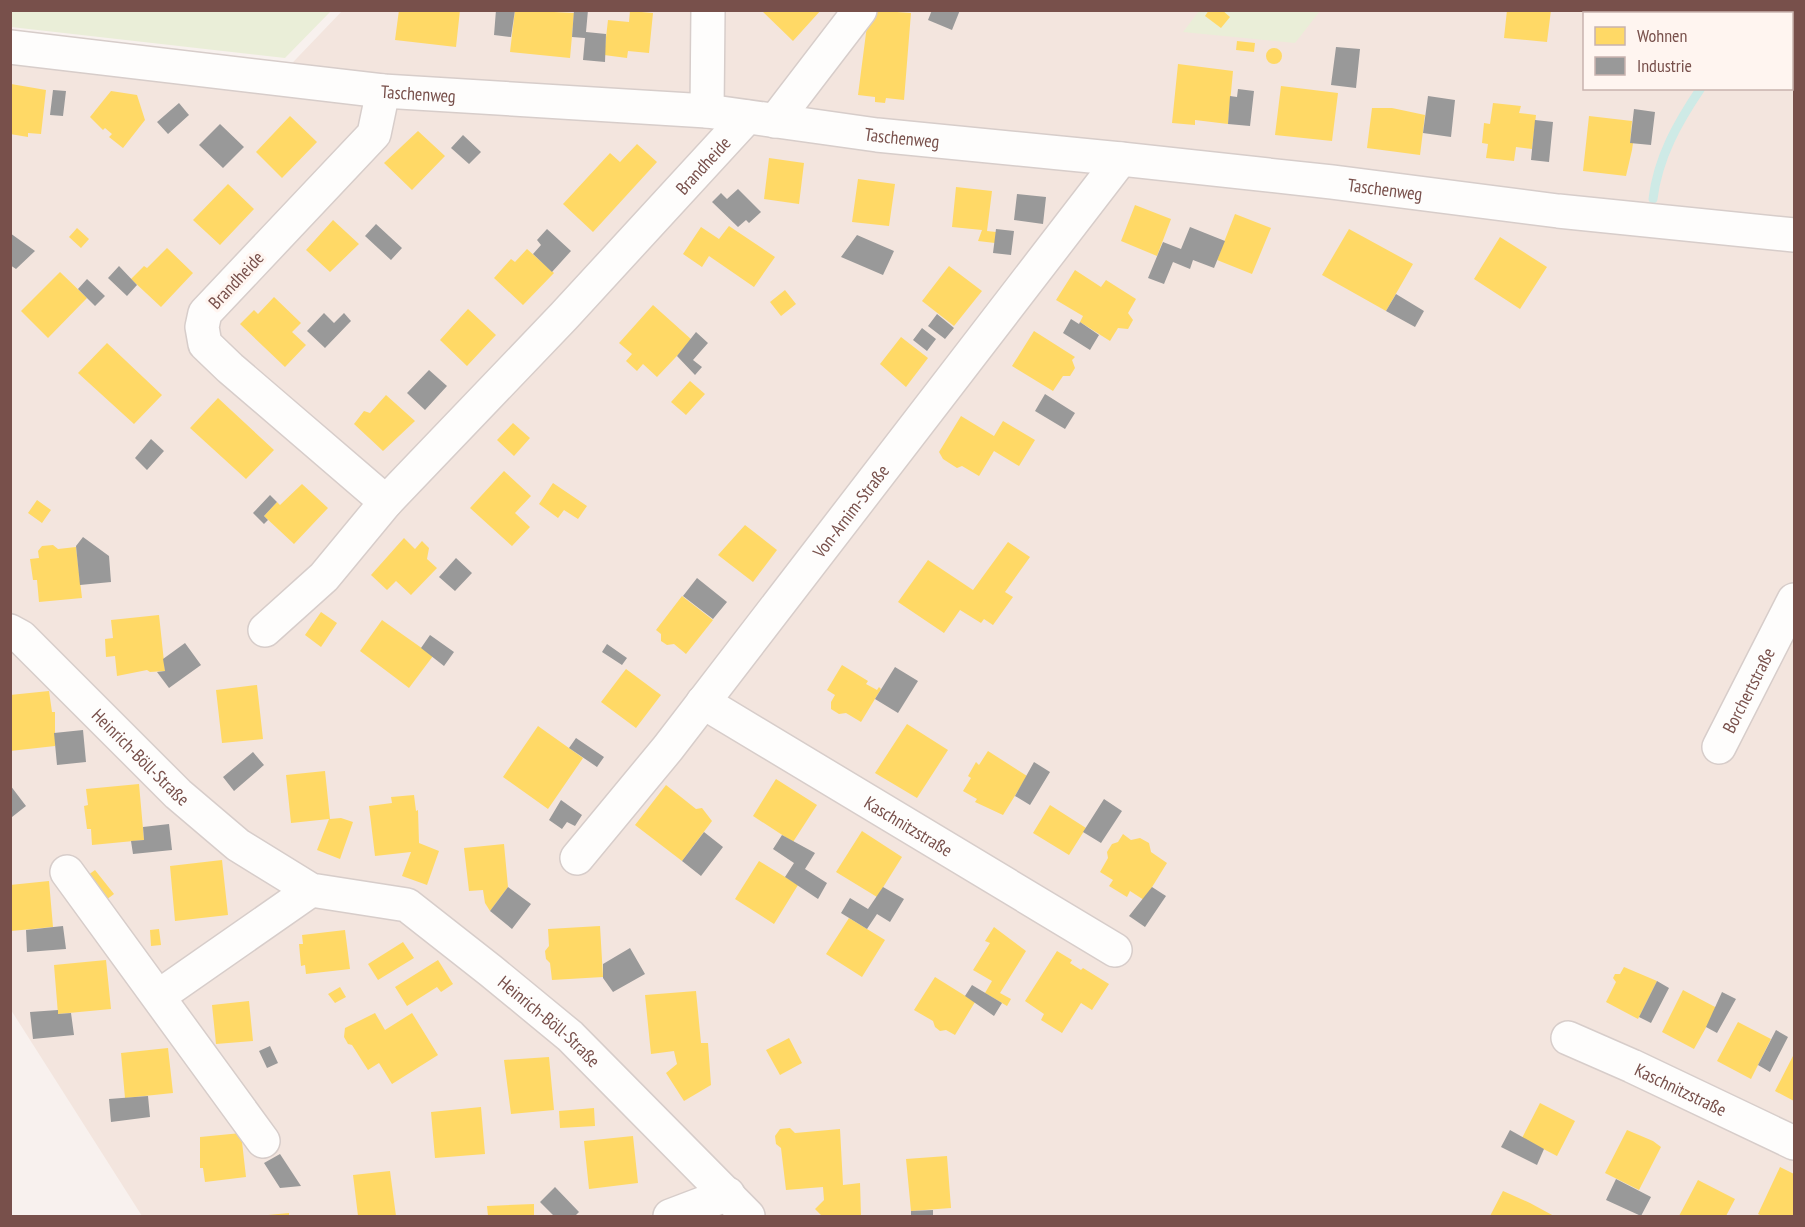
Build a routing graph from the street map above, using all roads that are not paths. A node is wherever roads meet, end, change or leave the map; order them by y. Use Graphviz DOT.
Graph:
graph roads {
  1 [pos="708,10"];
  2 [pos="860,10"];
  3 [pos="10,47"];
  4 [pos="383,91"];
  5 [pos="707,111"];
  6 [pos="761,119"];
  7 [pos="1121,159"];
  8 [pos="1794,235"];
  9 [pos="386,502"];
  10 [pos="1794,600"];
  11 [pos="265,630"];
  12 [pos="10,631"];
  13 [pos="703,702"];
  14 [pos="1719,747"];
  15 [pos="577,858"];
  16 [pos="67,872"];
  17 [pos="311,890"];
  18 [pos="1115,950"];
  19 [pos="159,996"];
  20 [pos="1568,1038"];
  21 [pos="262,1141"];
  22 [pos="1794,1143"];
  23 [pos="738,1205"];
  24 [pos="670,1216"];
  1 -- 5 [label="street"];
  2 -- 6 [label="street, Brandheide"];
  3 -- 4 [label="street, Taschenweg"];
  4 -- 5 [label="street, Taschenweg"];
  4 -- 9 [label="street, Brandheide"];
  5 -- 6 [label="street, Taschenweg"];
  6 -- 7 [label="street, Taschenweg"];
  6 -- 9 [label="street, Brandheide"];
  7 -- 8 [label="street, Taschenweg"];
  7 -- 13 [label="street, Von-Arnim-Straße"];
  9 -- 11 [label="street, Brandheide"];
  10 -- 14 [label="street, Borchertstraße"];
  12 -- 17 [label="street, Heinrich-Böll-Straße"];
  13 -- 15 [label="street, Von-Arnim-Straße"];
  13 -- 18 [label="street, Kaschnitzstraße"];
  16 -- 19 [label="street"];
  17 -- 19 [label="street"];
  17 -- 23 [label="street, Heinrich-Böll-Straße"];
  19 -- 21 [label="street"];
  20 -- 22 [label="street, Kaschnitzstraße"];
  23 -- 24 [label="street"];
}
